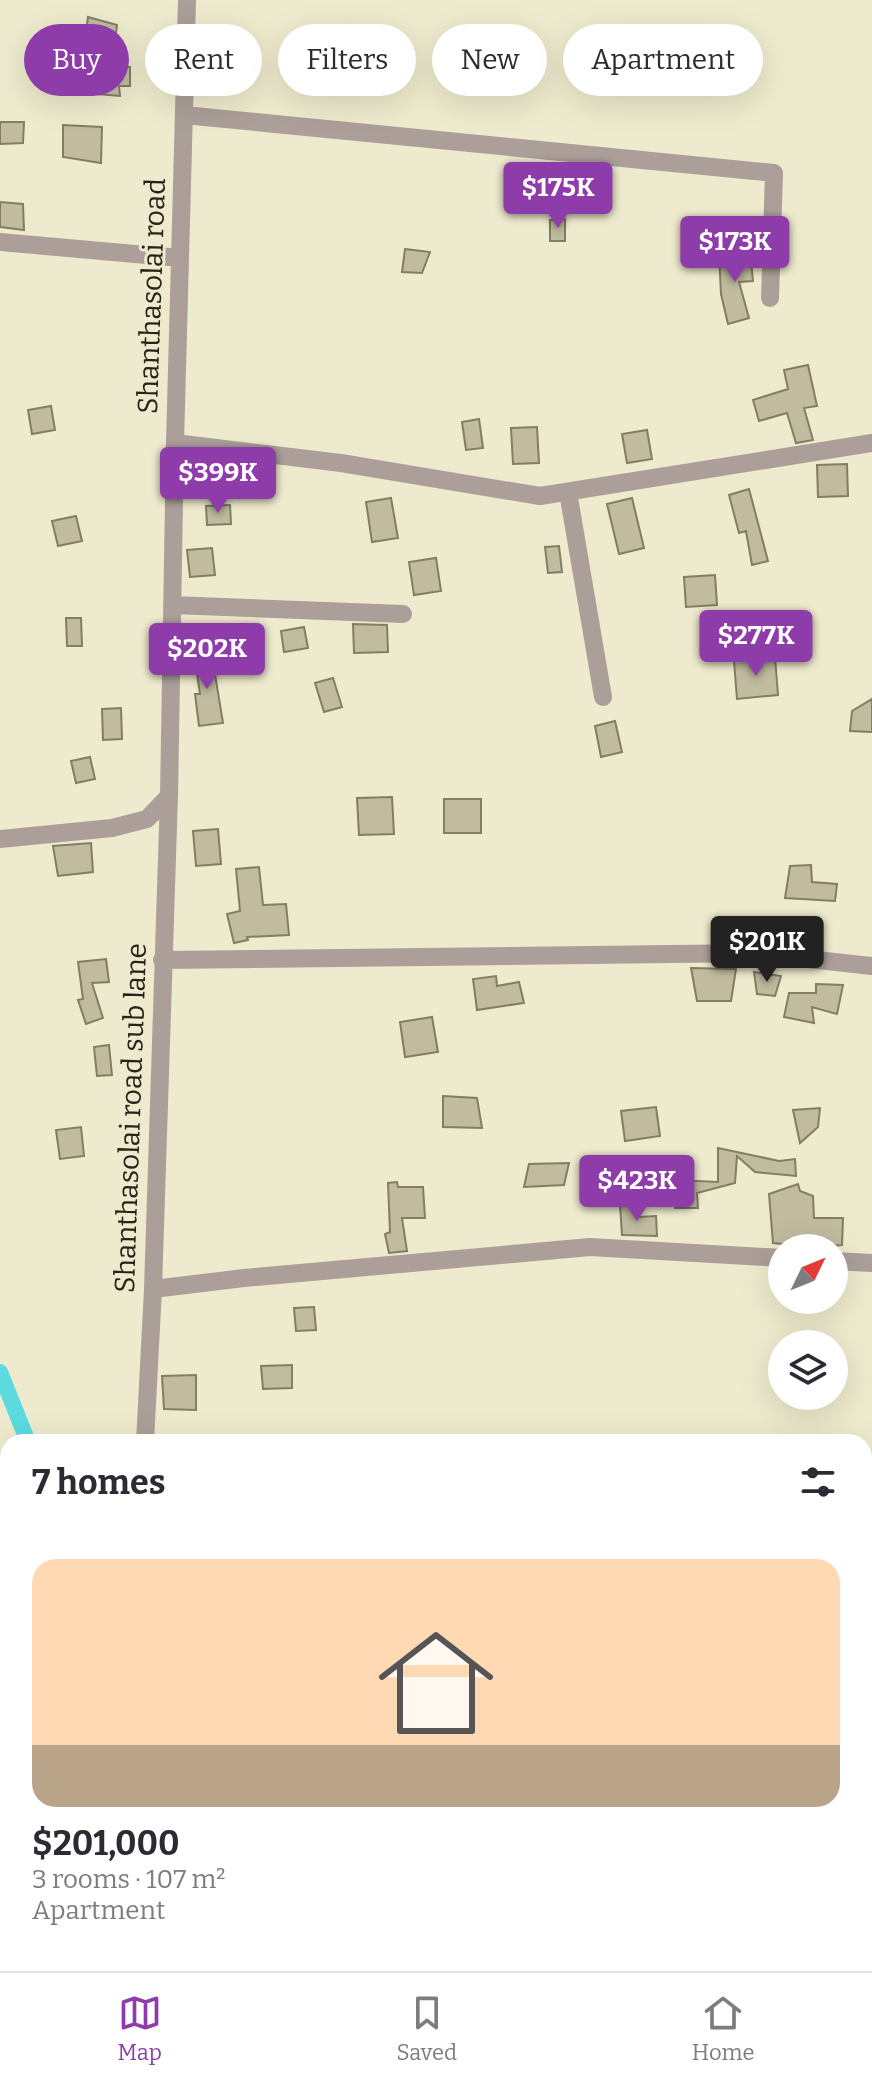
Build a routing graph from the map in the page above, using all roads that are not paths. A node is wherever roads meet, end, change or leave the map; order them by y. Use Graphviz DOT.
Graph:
graph roads {
  1 [pos="187,0"];
  2 [pos="184,115"];
  3 [pos="0,242"];
  4 [pos="180,258"];
  5 [pos="770,298"];
  6 [pos="175,443"];
  7 [pos="872,443"];
  8 [pos="568,492"];
  9 [pos="172,605"];
  10 [pos="403,614"];
  11 [pos="603,697"];
  12 [pos="169,796"];
  13 [pos="0,839"];
  14 [pos="162,960"];
  15 [pos="872,966"];
  16 [pos="768,1257"];
  17 [pos="848,1262"];
  18 [pos="872,1263"];
  19 [pos="153,1289"];
  20 [pos="145,1434"];
  1 -- 2 [label="street, Shanthasolai road"];
  2 -- 4 [label="street, Shanthasolai road"];
  2 -- 5 [label="street"];
  3 -- 4 [label="street"];
  4 -- 6 [label="street, Shanthasolai road"];
  6 -- 8 [label="street"];
  6 -- 9 [label="street, Shanthasolai road"];
  7 -- 8 [label="street"];
  8 -- 11 [label="street"];
  9 -- 10 [label="street"];
  9 -- 12 [label="street, Shanthasolai road"];
  12 -- 13 [label="street"];
  12 -- 14 [label="street, Shanthasolai road sub lane"];
  14 -- 15 [label="street"];
  14 -- 19 [label="street, Shanthasolai road sub lane"];
  16 -- 19 [label="street"];
  17 -- 18 [label="street"];
  19 -- 20 [label="street, Shanthasolai road sub lane"];
}
